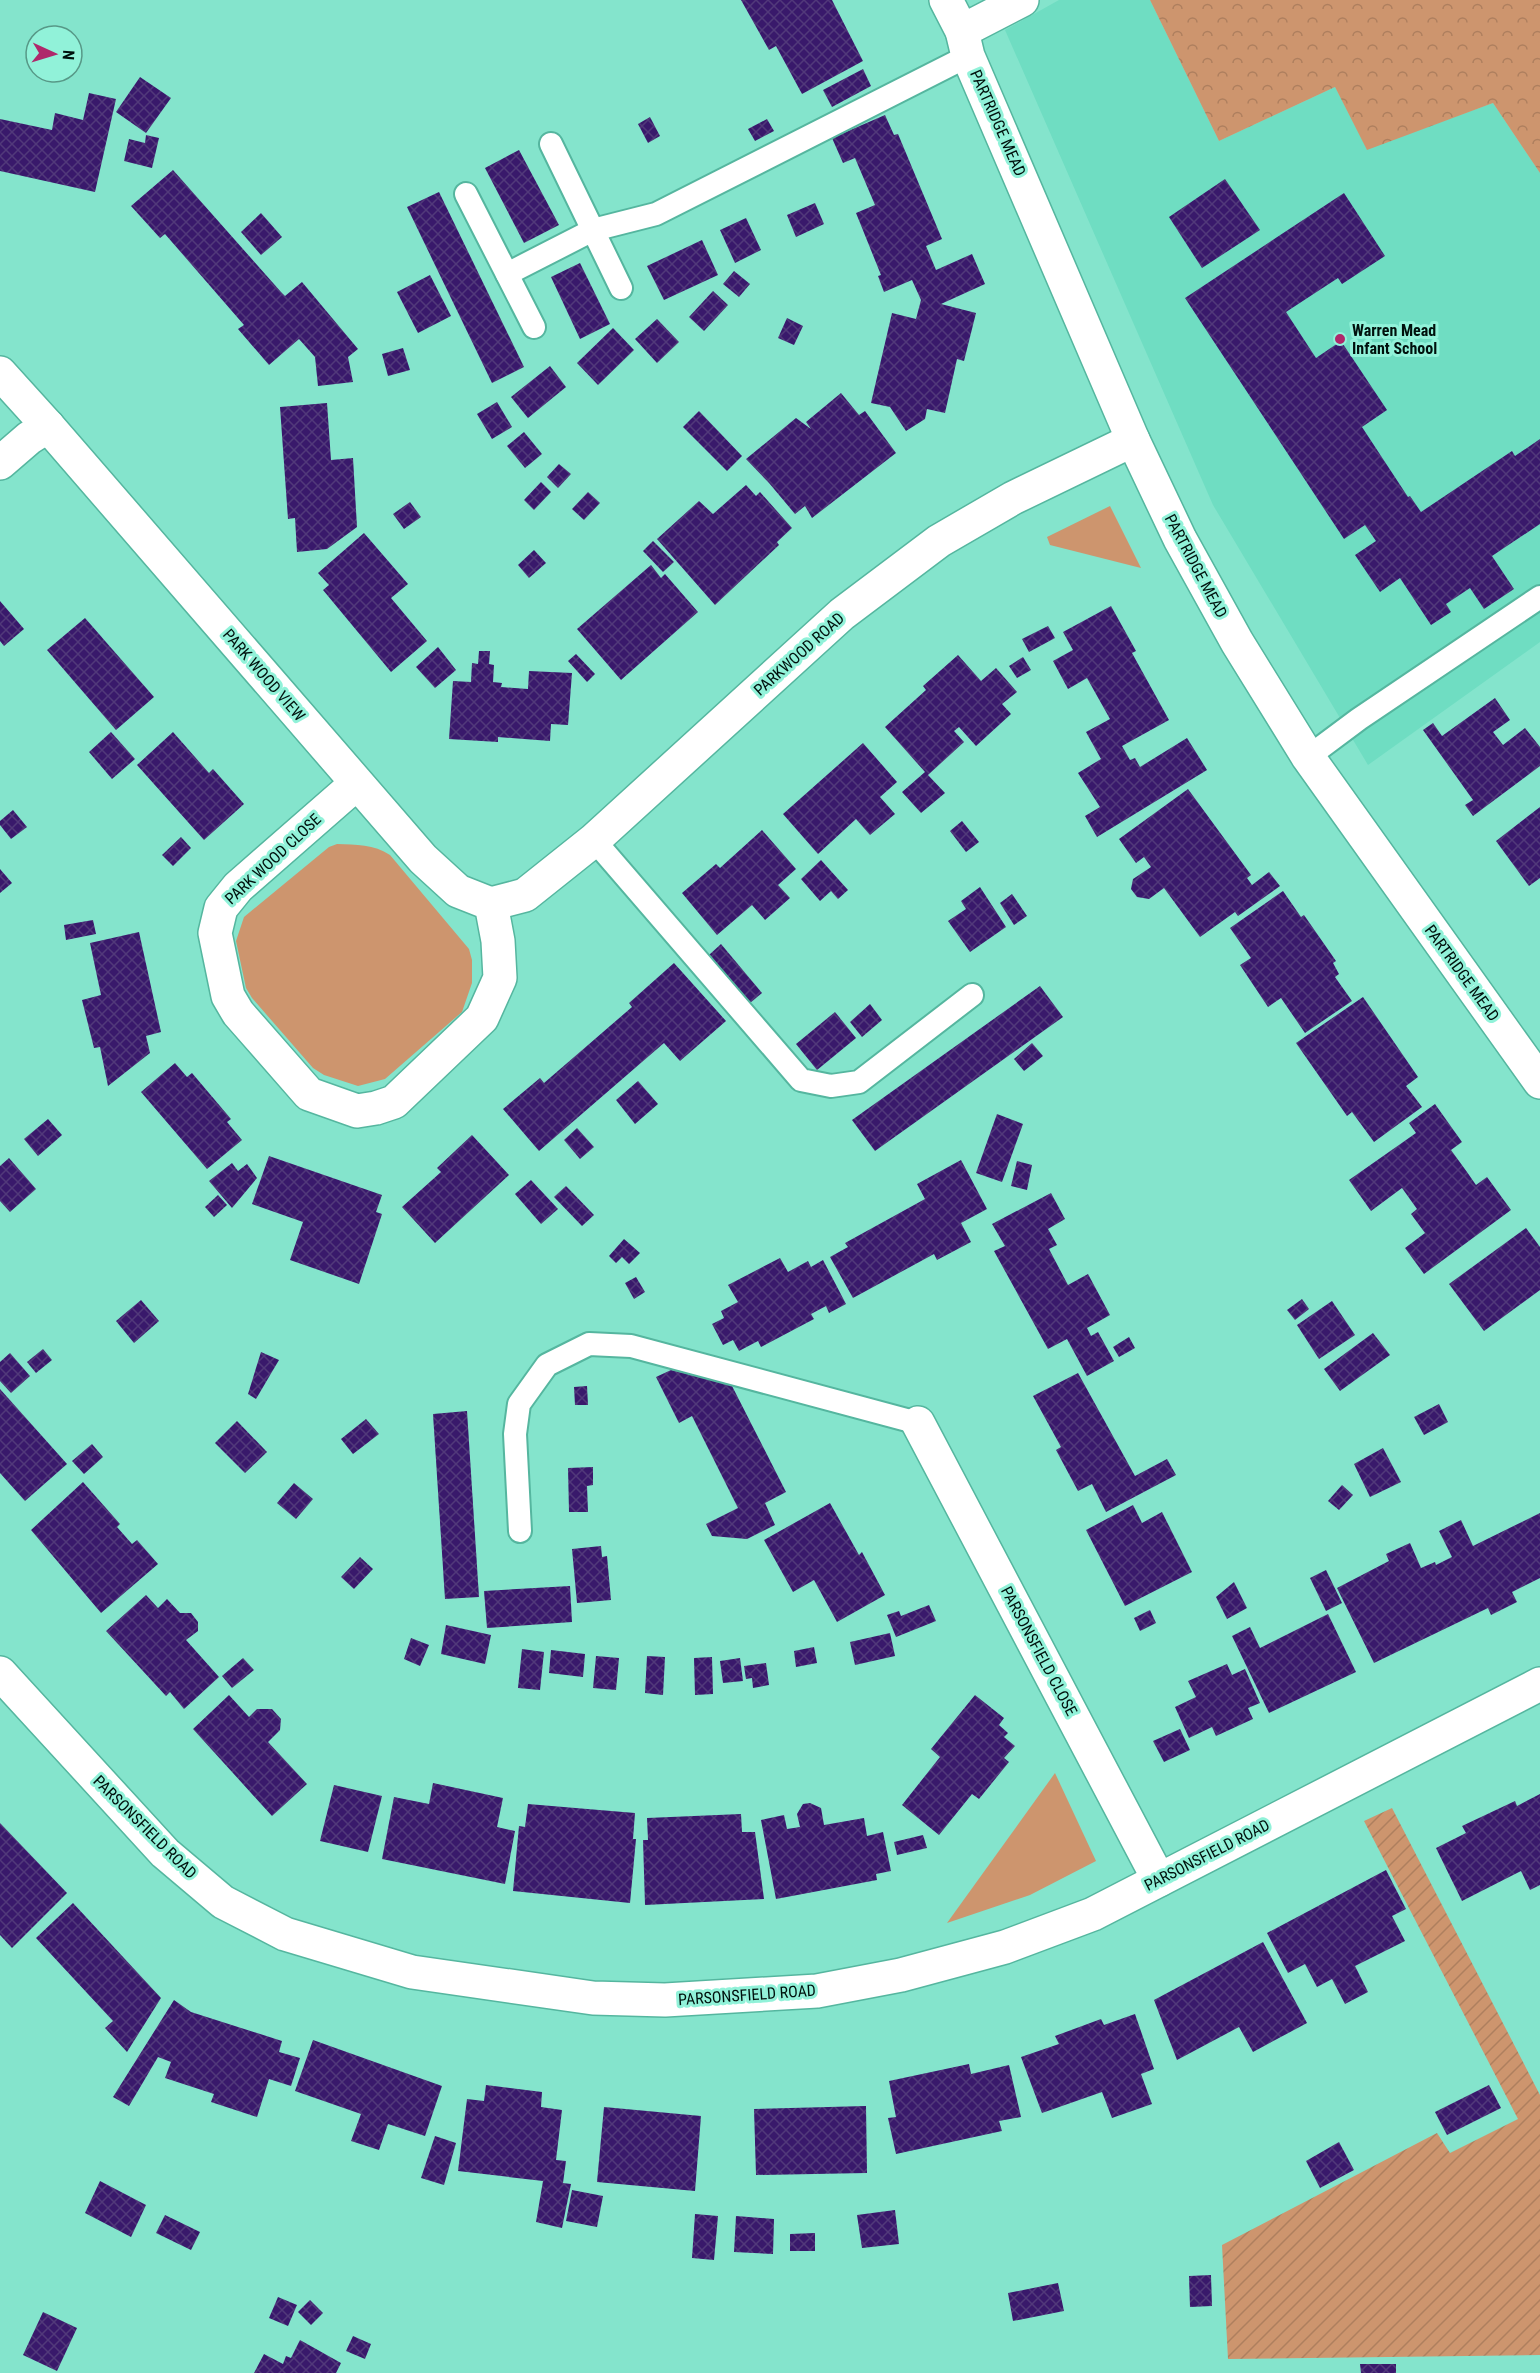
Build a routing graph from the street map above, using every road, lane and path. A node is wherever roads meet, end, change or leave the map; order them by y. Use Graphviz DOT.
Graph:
graph roads {
  1 [pos="946,0"];
  2 [pos="1022,0"];
  3 [pos="965,44"];
  4 [pos="551,144"];
  5 [pos="466,194"];
  6 [pos="593,230"];
  7 [pos="507,274"];
  8 [pos="621,288"];
  9 [pos="534,327"];
  10 [pos="0,373"];
  11 [pos="48,426"];
  12 [pos="1133,440"];
  13 [pos="0,463"];
  14 [pos="1540,597"];
  15 [pos="1308,758"];
  16 [pos="357,783"];
  17 [pos="594,840"];
  18 [pos="492,904"];
  19 [pos="972,994"];
  20 [pos="1540,1082"];
  21 [pos="918,1424"];
  22 [pos="520,1531"];
  23 [pos="0,1673"];
  24 [pos="1540,1684"];
  25 [pos="1159,1880"];
  1 -- 3 [label="street, PARTRIDGE MEAD"];
  2 -- 3 [label="street"];
  3 -- 6 [label="lane"];
  3 -- 12 [label="street, PARTRIDGE MEAD"];
  4 -- 6 [label="lane"];
  5 -- 7 [label="lane"];
  6 -- 7 [label="lane"];
  6 -- 8 [label="lane"];
  7 -- 9 [label="lane"];
  10 -- 11 [label="street, PARK WOOD VIEW"];
  11 -- 13 [label="street"];
  11 -- 16 [label="street, PARK WOOD VIEW"];
  12 -- 15 [label="street, PARTRIDGE MEAD"];
  12 -- 17 [label="street, PARKWOOD ROAD"];
  14 -- 15 [label="lane"];
  15 -- 20 [label="street, PARTRIDGE MEAD"];
  16 -- 18 [label="street, PARK WOOD VIEW"];
  16 -- 18 [label="street, PARK WOOD CLOSE"];
  17 -- 18 [label="street, PARKWOOD ROAD"];
  17 -- 19 [label="lane"];
  21 -- 22 [label="lane"];
  21 -- 25 [label="street, PARSONSFIELD CLOSE"];
  23 -- 25 [label="street, PARSONSFIELD ROAD"];
  24 -- 25 [label="street, PARSONSFIELD ROAD"];
}
